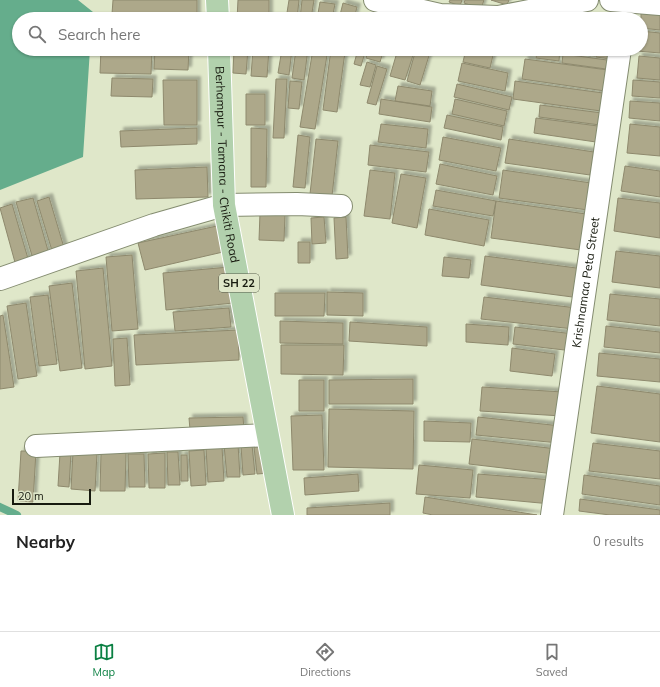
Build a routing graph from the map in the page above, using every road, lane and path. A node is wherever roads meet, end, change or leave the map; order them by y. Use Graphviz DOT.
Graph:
graph roads {
  1 [pos="217,0"];
  2 [pos="375,0"];
  3 [pos="587,0"];
  4 [pos="660,4"];
  5 [pos="621,7"];
  6 [pos="218,12"];
  7 [pos="427,12"];
  8 [pos="524,12"];
  9 [pos="219,56"];
  10 [pos="619,56"];
  11 [pos="224,205"];
  12 [pos="341,206"];
  13 [pos="0,279"];
  14 [pos="267,436"];
  15 [pos="36,446"];
  16 [pos="283,515"];
  17 [pos="552,515"];
  1 -- 6 [label="main road"];
  2 -- 7 [label="street"];
  3 -- 8 [label="street"];
  4 -- 5 [label="street"];
  9 -- 11 [label="main road, Berhampur - Tamana - Chikiti Road / SH 22"];
  10 -- 17 [label="street, Krishnamaa Peta Street"];
  11 -- 12 [label="street"];
  11 -- 13 [label="street"];
  11 -- 14 [label="main road, Berhampur - Tamana - Chikiti Road / SH 22"];
  14 -- 15 [label="street"];
  14 -- 16 [label="main road, Berhampur - Tamana - Chikiti Road / SH 22"];
}
